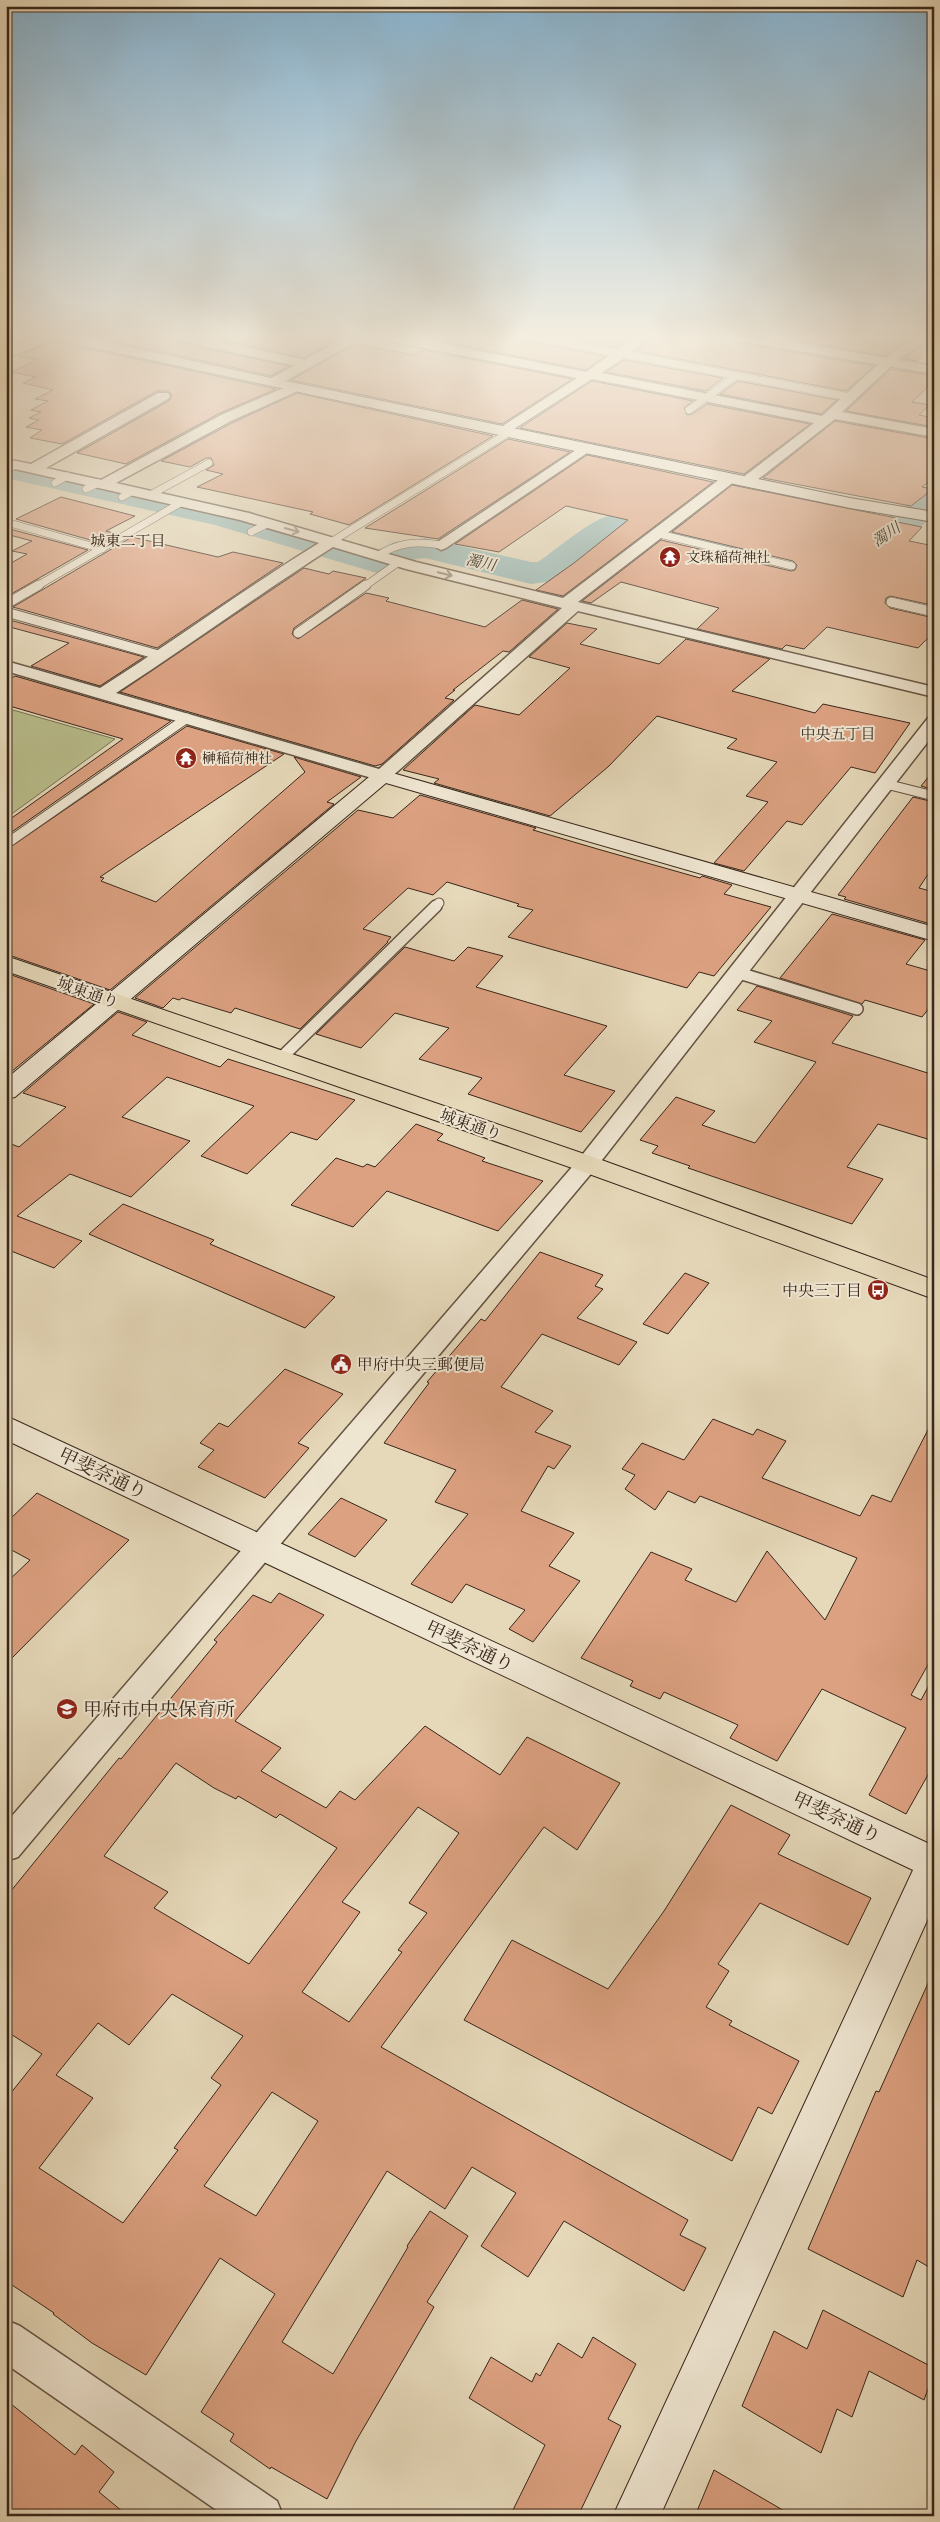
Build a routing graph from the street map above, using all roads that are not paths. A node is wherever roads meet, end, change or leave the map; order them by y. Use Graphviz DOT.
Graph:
graph roads {
  1 [pos="62,453"];
  2 [pos="163,453"];
  3 [pos="473,453"];
  4 [pos="577,453"];
  5 [pos="607,453"];
  6 [pos="784,453"];
  7 [pos="209,463"];
  8 [pos="10,466"];
  9 [pos="33,469"];
  10 [pos="730,478"];
  11 [pos="747,482"];
  12 [pos="100,487"];
  13 [pos="141,496"];
  14 [pos="177,504"];
  15 [pos="934,517"];
  16 [pos="6,522"];
  17 [pos="266,525"];
  18 [pos="660,530"];
  19 [pos="252,532"];
  20 [pos="332,542"];
  21 [pos="441,545"];
  22 [pos="102,548"];
  23 [pos="378,556"];
  24 [pos="398,562"];
  25 [pos="792,566"];
  26 [pos="891,602"];
  27 [pos="6,604"];
  28 [pos="569,605"];
  29 [pos="6,612"];
  30 [pos="934,612"];
  31 [pos="298,633"];
  32 [pos="162,656"];
  33 [pos="6,666"];
  34 [pos="934,692"];
  35 [pos="104,694"];
  36 [pos="187,718"];
  37 [pos="934,722"];
  38 [pos="382,776"];
  39 [pos="886,784"];
  40 [pos="934,796"];
  41 [pos="6,844"];
  42 [pos="801,894"];
  43 [pos="439,903"];
  44 [pos="934,934"];
  45 [pos="6,963"];
  46 [pos="739,973"];
  47 [pos="114,1001"];
  48 [pos="857,1009"];
  49 [pos="281,1058"];
  50 [pos="6,1092"];
  51 [pos="587,1164"];
  52 [pos="934,1290"];
  53 [pos="6,1428"];
  54 [pos="260,1547"];
  55 [pos="6,1847"];
  56 [pos="934,1864"];
  57 [pos="6,2340"];
  58 [pos="262,2516"];
  59 [pos="636,2516"];
  1 -- 9 [label="street"];
  2 -- 12 [label="street"];
  3 -- 20 [label="lane"];
  4 -- 21 [label="street"];
  5 -- 10 [label="street"];
  6 -- 11 [label="street"];
  7 -- 13 [label="lane"];
  8 -- 9 [label="street"];
  9 -- 12 [label="street"];
  10 -- 11 [label="street"];
  10 -- 18 [label="street"];
  11 -- 15 [label="street"];
  12 -- 13 [label="street"];
  13 -- 14 [label="street"];
  14 -- 17 [label="street"];
  14 -- 22 [label="lane"];
  16 -- 22 [label="lane"];
  17 -- 19 [label="lane"];
  17 -- 20 [label="street, one-way"];
  18 -- 25 [label="lane"];
  18 -- 28 [label="street"];
  20 -- 23 [label="street"];
  20 -- 32 [label="street"];
  21 -- 23 [label="lane"];
  22 -- 27 [label="lane"];
  23 -- 24 [label="street"];
  24 -- 28 [label="street, one-way"];
  24 -- 31 [label="lane"];
  26 -- 30 [label="lane"];
  28 -- 34 [label="street"];
  28 -- 38 [label="street"];
  29 -- 32 [label="lane"];
  32 -- 35 [label="street"];
  33 -- 35 [label="street"];
  35 -- 36 [label="street"];
  36 -- 38 [label="street"];
  36 -- 41 [label="lane"];
  37 -- 39 [label="street"];
  38 -- 42 [label="street"];
  38 -- 47 [label="street"];
  39 -- 40 [label="lane"];
  39 -- 42 [label="street"];
  42 -- 44 [label="street"];
  42 -- 46 [label="street"];
  43 -- 49 [label="lane"];
  45 -- 47 [label="highway, 城東通り"];
  46 -- 48 [label="lane"];
  46 -- 51 [label="street"];
  47 -- 49 [label="highway, 城東通り"];
  47 -- 50 [label="street"];
  49 -- 51 [label="highway, 城東通り"];
  51 -- 52 [label="highway, 城東通り"];
  51 -- 54 [label="street"];
  53 -- 54 [label="street, 甲斐奈通り"];
  54 -- 55 [label="street"];
  54 -- 56 [label="street, 甲斐奈通り"];
  56 -- 59 [label="street"];
  57 -- 58 [label="street"];
}
